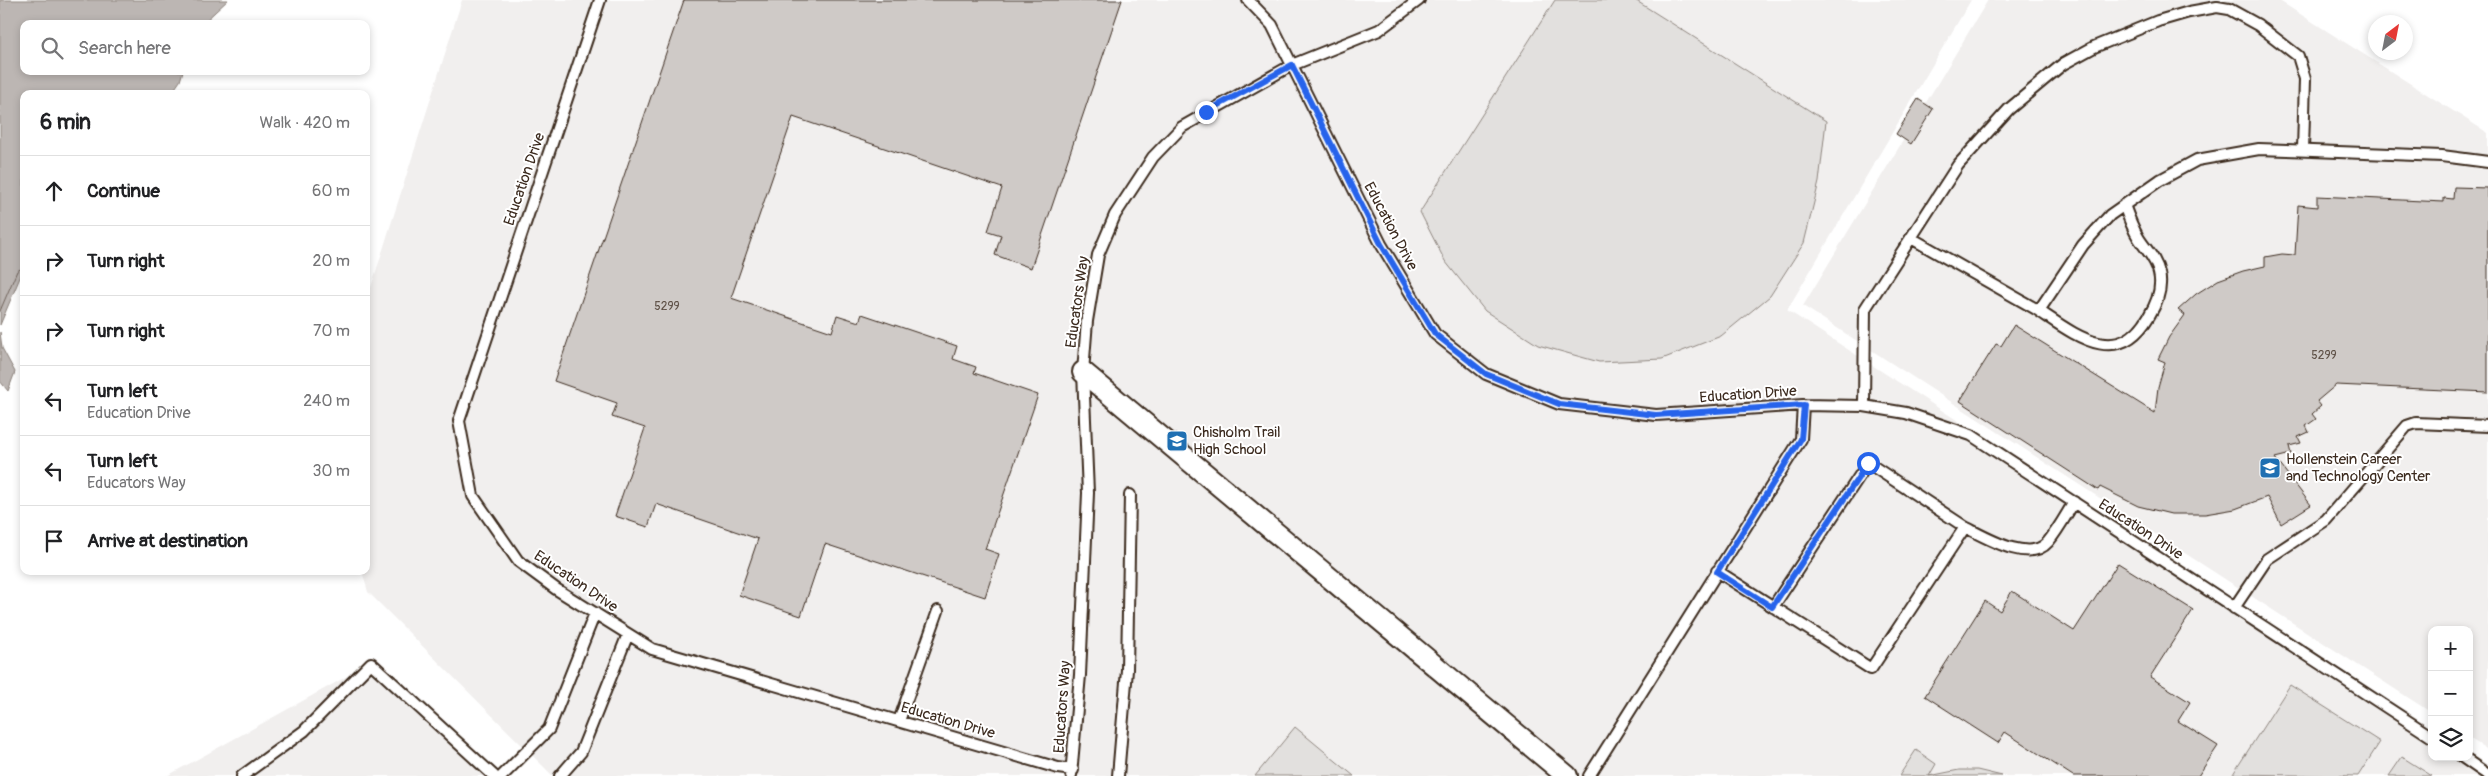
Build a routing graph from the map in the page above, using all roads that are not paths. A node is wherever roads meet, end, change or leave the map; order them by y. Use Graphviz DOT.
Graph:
graph roads {
  1 [pos="600,0"];
  2 [pos="1248,0"];
  3 [pos="1419,0"];
  4 [pos="1292,65"];
  5 [pos="2303,150"];
  6 [pos="2488,162"];
  7 [pos="2124,205"];
  8 [pos="1912,238"];
  9 [pos="2036,309"];
  10 [pos="1083,372"];
  11 [pos="1804,405"];
  12 [pos="1864,406"];
  13 [pos="2488,426"];
  14 [pos="1130,495"];
  15 [pos="2074,502"];
  16 [pos="1965,527"];
  17 [pos="1717,572"];
  18 [pos="1772,607"];
  19 [pos="2234,608"];
  20 [pos="938,611"];
  21 [pos="595,613"];
  22 [pos="628,634"];
  23 [pos="899,721"];
  24 [pos="2428,735"];
  25 [pos="2468,761"];
  26 [pos="1072,773"];
  27 [pos="2488,775"];
  28 [pos="242,776"];
  29 [pos="494,776"];
  30 [pos="502,776"];
  31 [pos="560,776"];
  32 [pos="1118,776"];
  33 [pos="1567,776"];
  34 [pos="1589,776"];
  1 -- 21 [label="lane, Education Drive"];
  2 -- 4 [label="lane, Education Drive"];
  3 -- 4 [label="lane, Educators Way"];
  4 -- 10 [label="lane, Educators Way"];
  4 -- 11 [label="lane, Education Drive"];
  5 -- 6 [label="lane"];
  5 -- 7 [label="lane"];
  5 -- 8 [label="lane"];
  7 -- 9 [label="lane"];
  7 -- 9 [label="lane"];
  8 -- 9 [label="lane"];
  8 -- 12 [label="lane"];
  10 -- 26 [label="lane, Educators Way"];
  10 -- 33 [label="street"];
  11 -- 12 [label="lane, Education Drive"];
  11 -- 17 [label="lane"];
  12 -- 15 [label="lane, Education Drive"];
  13 -- 19 [label="lane"];
  14 -- 32 [label="lane"];
  15 -- 16 [label="lane"];
  15 -- 19 [label="lane, Education Drive"];
  16 -- 18 [label="lane"];
  16 -- 18 [label="lane"];
  17 -- 18 [label="lane"];
  17 -- 34 [label="lane"];
  19 -- 24 [label="lane, Education Drive"];
  20 -- 23 [label="lane"];
  21 -- 22 [label="lane, Education Drive"];
  21 -- 30 [label="lane"];
  22 -- 23 [label="lane, Education Drive"];
  22 -- 31 [label="lane"];
  23 -- 26 [label="lane, Education Drive"];
  25 -- 27 [label="lane"];
  28 -- 29 [label="lane"];
}
